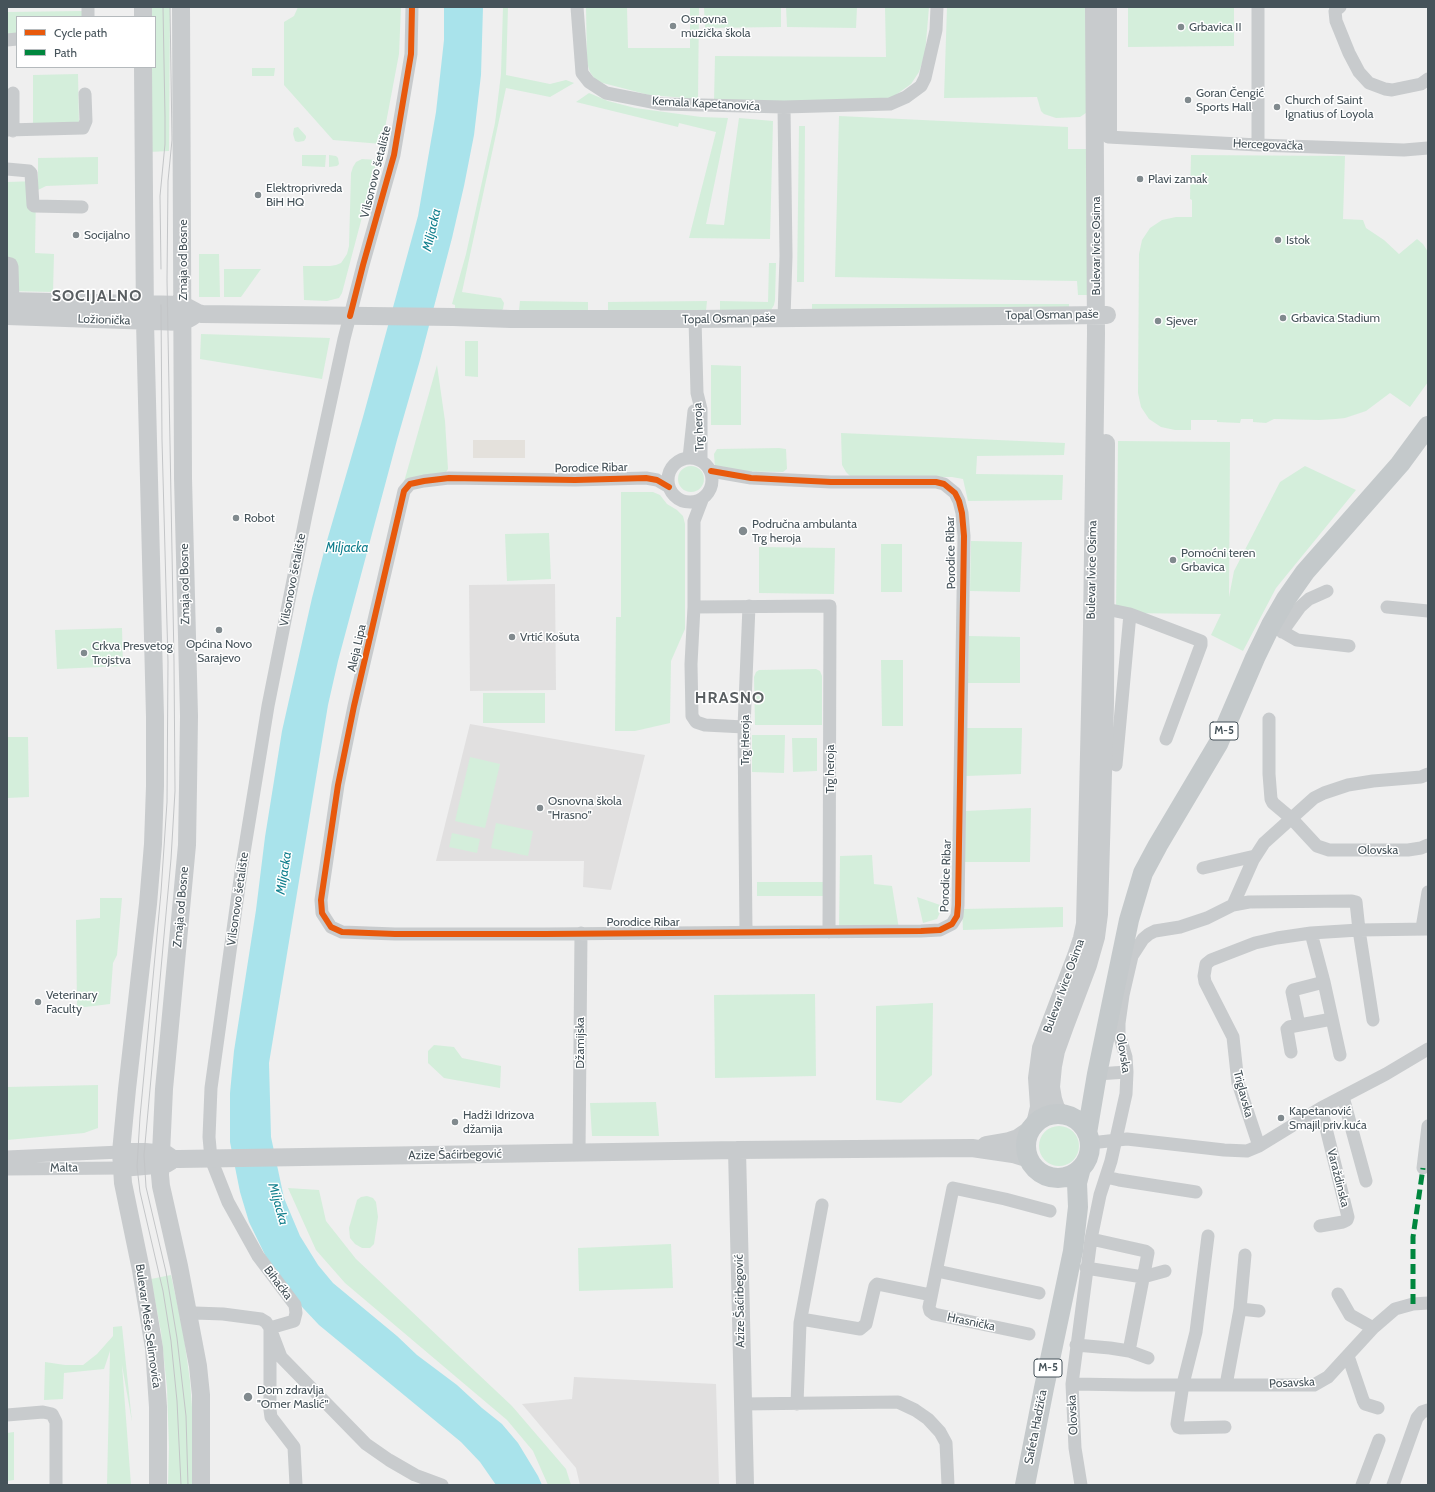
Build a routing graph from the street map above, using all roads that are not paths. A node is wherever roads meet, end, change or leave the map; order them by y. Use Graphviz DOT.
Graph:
graph roads {
  1 [pos="181,7"];
  2 [pos="412,7"];
  3 [pos="577,7"];
  4 [pos="937,7"];
  5 [pos="1094,7"];
  6 [pos="1108,7"];
  7 [pos="1258,7"];
  8 [pos="1340,7"];
  9 [pos="143,68"];
  10 [pos="1428,79"];
  11 [pos="13,93"];
  12 [pos="85,94"];
  13 [pos="784,107"];
  14 [pos="10,130"];
  15 [pos="1108,137"];
  16 [pos="1258,146"];
  17 [pos="1428,148"];
  18 [pos="7,169"];
  19 [pos="82,207"];
  20 [pos="7,262"];
  21 [pos="9,306"];
  22 [pos="145,313"];
  23 [pos="188,314"];
  24 [pos="1101,315"];
  25 [pos="350,316"];
  26 [pos="784,318"];
  27 [pos="695,319"];
  28 [pos="1428,426"];
  29 [pos="695,459"];
  30 [pos="672,466"];
  31 [pos="711,471"];
  32 [pos="646,478"];
  33 [pos="751,478"];
  34 [pos="512,479"];
  35 [pos="713,485"];
  36 [pos="669,487"];
  37 [pos="702,500"];
  38 [pos="688,503"];
  39 [pos="694,521"];
  40 [pos="1327,591"];
  41 [pos="749,606"];
  42 [pos="694,607"];
  43 [pos="1387,607"];
  44 [pos="1106,609"];
  45 [pos="1428,611"];
  46 [pos="1130,614"];
  47 [pos="1276,629"];
  48 [pos="1349,646"];
  49 [pos="1269,719"];
  50 [pos="744,727"];
  51 [pos="1166,739"];
  52 [pos="1116,765"];
  53 [pos="1428,774"];
  54 [pos="1292,819"];
  55 [pos="1428,845"];
  56 [pos="1255,856"];
  57 [pos="1203,868"];
  58 [pos="1428,892"];
  59 [pos="1233,905"];
  60 [pos="326,921"];
  61 [pos="1425,928"];
  62 [pos="1359,930"];
  63 [pos="746,932"];
  64 [pos="829,932"];
  65 [pos="581,933"];
  66 [pos="1311,933"];
  67 [pos="1324,982"];
  68 [pos="1332,1019"];
  69 [pos="1373,1020"];
  70 [pos="1300,1025"];
  71 [pos="1428,1049"];
  72 [pos="1291,1052"];
  73 [pos="1340,1055"];
  74 [pos="1127,1072"];
  75 [pos="1097,1074"];
  76 [pos="1343,1098"];
  77 [pos="1321,1108"];
  78 [pos="1066,1115"];
  79 [pos="1033,1126"];
  80 [pos="1428,1126"];
  81 [pos="1089,1138"];
  82 [pos="1116,1139"];
  83 [pos="1259,1146"];
  84 [pos="972,1148"];
  85 [pos="737,1150"];
  86 [pos="579,1153"];
  87 [pos="7,1157"];
  88 [pos="163,1159"];
  89 [pos="211,1159"];
  90 [pos="1030,1159"];
  91 [pos="122,1160"];
  92 [pos="1081,1168"];
  93 [pos="1423,1168"];
  94 [pos="7,1169"];
  95 [pos="1051,1177"];
  96 [pos="1106,1177"];
  97 [pos="1366,1181"];
  98 [pos="1196,1192"];
  99 [pos="822,1205"];
  100 [pos="1050,1211"];
  101 [pos="1320,1226"];
  102 [pos="1208,1236"];
  103 [pos="1091,1239"];
  104 [pos="1073,1252"];
  105 [pos="1245,1255"];
  106 [pos="1086,1268"];
  107 [pos="1165,1271"];
  108 [pos="937,1272"];
  109 [pos="1143,1277"];
  110 [pos="1039,1293"];
  111 [pos="1338,1294"];
  112 [pos="931,1295"];
  113 [pos="1428,1302"];
  114 [pos="1240,1309"];
  115 [pos="1259,1311"];
  116 [pos="189,1316"];
  117 [pos="801,1319"];
  118 [pos="270,1328"];
  119 [pos="1373,1328"];
  120 [pos="1029,1334"];
  121 [pos="1076,1345"];
  122 [pos="1129,1352"];
  123 [pos="1348,1356"];
  124 [pos="1148,1358"];
  125 [pos="1072,1384"];
  126 [pos="1183,1384"];
  127 [pos="1226,1385"];
  128 [pos="743,1404"];
  129 [pos="797,1404"];
  130 [pos="1378,1408"];
  131 [pos="1428,1410"];
  132 [pos="7,1415"];
  133 [pos="1226,1427"];
  134 [pos="1379,1440"];
  135 [pos="56,1485"];
  136 [pos="158,1485"];
  137 [pos="202,1485"];
  138 [pos="296,1485"];
  139 [pos="442,1485"];
  140 [pos="745,1485"];
  141 [pos="948,1485"];
  142 [pos="1025,1485"];
  143 [pos="1081,1485"];
  144 [pos="1362,1485"];
  145 [pos="1393,1485"];
  1 -- 23 [label="main road, Zmaja od Bosne"];
  2 -- 25 [label="street, Vilsonovo šetalište"];
  3 -- 13 [label="street, Kemala Kapetanovića"];
  4 -- 13 [label="street, Kemala Kapetanovića"];
  5 -- 24 [label="main road, Bulevar Ivice Osima"];
  6 -- 15 [label="main road, Bulevar Ivice Osima"];
  7 -- 16 [label="street"];
  8 -- 10 [label="street"];
  9 -- 22 [label="main road"];
  11 -- 14 [label="street"];
  12 -- 14 [label="street"];
  13 -- 26 [label="street"];
  15 -- 16 [label="street, Hercegovačka"];
  15 -- 24 [label="main road, Bulevar Ivice Osima"];
  16 -- 17 [label="street, Hercegovačka"];
  18 -- 19 [label="street"];
  20 -- 21 [label="street"];
  21 -- 22 [label="main road, Ložionička"];
  22 -- 23 [label="main road, Ložionička"];
  22 -- 91 [label="main road"];
  23 -- 25 [label="main road, Ložionička"];
  23 -- 88 [label="main road, Zmaja od Bosne"];
  24 -- 26 [label="main road, Topal Osman paše"];
  24 -- 44 [label="main road, Bulevar Ivice Osima"];
  24 -- 79 [label="main road, Bulevar Ivice Osima"];
  25 -- 27 [label="main road, Topal Osman paše"];
  25 -- 89 [label="street, Vilsonovo šetalište"];
  26 -- 27 [label="main road, Topal Osman paše"];
  27 -- 29 [label="street, Trg heroja"];
  28 -- 47 [label="main road, M-5"];
  29 -- 30 [label="street"];
  29 -- 31 [label="street"];
  30 -- 32 [label="street, Porodice Ribar"];
  30 -- 36 [label="street"];
  31 -- 33 [label="street, Porodice Ribar"];
  31 -- 35 [label="street"];
  32 -- 34 [label="street, Porodice Ribar"];
  32 -- 36 [label="street, Porodice Ribar"];
  33 -- 35 [label="street, Porodice Ribar"];
  33 -- 64 [label="street, Porodice Ribar"];
  34 -- 60 [label="street, Aleja Lipa"];
  35 -- 37 [label="street"];
  36 -- 38 [label="street"];
  37 -- 38 [label="street"];
  37 -- 39 [label="street"];
  38 -- 39 [label="street"];
  39 -- 42 [label="street"];
  40 -- 47 [label="street"];
  41 -- 42 [label="street"];
  41 -- 50 [label="street, Trg Heroja"];
  41 -- 64 [label="street, Trg heroja"];
  42 -- 50 [label="street"];
  43 -- 45 [label="street"];
  44 -- 46 [label="street"];
  44 -- 78 [label="main road, Bulevar Ivice Osima"];
  46 -- 51 [label="street"];
  46 -- 52 [label="street"];
  47 -- 48 [label="street"];
  47 -- 75 [label="main road, M-5"];
  49 -- 54 [label="street, Olovska"];
  50 -- 63 [label="street, Trg Heroja"];
  53 -- 54 [label="street"];
  54 -- 55 [label="street, Olovska"];
  54 -- 56 [label="street"];
  56 -- 57 [label="street"];
  56 -- 59 [label="street"];
  58 -- 61 [label="street, Triglavska"];
  59 -- 62 [label="street, Olovska"];
  59 -- 74 [label="street, Olovska"];
  60 -- 65 [label="street, Porodice Ribar"];
  61 -- 62 [label="street, Triglavska"];
  62 -- 66 [label="street, Triglavska"];
  62 -- 69 [label="street"];
  63 -- 64 [label="street, Porodice Ribar"];
  63 -- 65 [label="street, Porodice Ribar"];
  65 -- 86 [label="street, Džamijska"];
  66 -- 67 [label="street"];
  66 -- 83 [label="street, Triglavska"];
  67 -- 68 [label="street"];
  67 -- 70 [label="street"];
  68 -- 70 [label="street"];
  68 -- 73 [label="street"];
  70 -- 72 [label="street"];
  71 -- 76 [label="street"];
  74 -- 75 [label="street"];
  74 -- 82 [label="street, Olovska"];
  75 -- 78 [label="main road, M-5"];
  75 -- 81 [label="main road, M-5"];
  76 -- 77 [label="street"];
  76 -- 97 [label="street"];
  77 -- 83 [label="street"];
  77 -- 101 [label="street, Varaždinska"];
  78 -- 79 [label="main road, M-5"];
  78 -- 81 [label="main road"];
  79 -- 84 [label="main road, Azize Šaćirbegović"];
  79 -- 90 [label="main road"];
  80 -- 93 [label="street"];
  81 -- 82 [label="street"];
  81 -- 92 [label="main road, M-5"];
  82 -- 83 [label="street"];
  82 -- 96 [label="street, Olovska"];
  84 -- 85 [label="main road, Azize Šaćirbegović"];
  84 -- 90 [label="main road, Azize Šaćirbegović"];
  85 -- 86 [label="main road, Azize Šaćirbegović"];
  85 -- 128 [label="main road, Azize Šaćirbegović"];
  86 -- 89 [label="main road, Azize Šaćirbegović"];
  87 -- 91 [label="street, Malta"];
  88 -- 89 [label="main road, Azize Šaćirbegović"];
  88 -- 91 [label="main road, Azize Šaćirbegović"];
  88 -- 116 [label="main road"];
  89 -- 118 [label="street, Bihaćka"];
  90 -- 95 [label="main road, M-5"];
  91 -- 94 [label="street, Malta"];
  91 -- 136 [label="main road, Bulevar Meše Selimovića"];
  92 -- 95 [label="main road"];
  92 -- 104 [label="main road, Safeta Hadžića / M-5"];
  95 -- 104 [label="main road, Safeta Hadžića / M-5"];
  96 -- 98 [label="street"];
  96 -- 103 [label="street, Olovska"];
  99 -- 117 [label="street"];
  100 -- 108 [label="street, Hrasnička"];
  102 -- 126 [label="street"];
  103 -- 106 [label="street, Olovska"];
  103 -- 109 [label="street"];
  104 -- 142 [label="main road, Safeta Hadžića / M-5"];
  105 -- 114 [label="street"];
  106 -- 109 [label="street"];
  106 -- 121 [label="street, Olovska"];
  107 -- 109 [label="street"];
  108 -- 110 [label="street"];
  108 -- 112 [label="street, Hrasnička"];
  109 -- 122 [label="street"];
  111 -- 119 [label="street"];
  112 -- 117 [label="street"];
  112 -- 120 [label="street, Hrasnička"];
  113 -- 119 [label="street, Posavska"];
  114 -- 115 [label="street"];
  114 -- 127 [label="street"];
  116 -- 118 [label="street"];
  116 -- 137 [label="main road"];
  117 -- 129 [label="street"];
  118 -- 138 [label="street"];
  118 -- 139 [label="street"];
  119 -- 123 [label="street, Posavska"];
  121 -- 122 [label="street"];
  121 -- 125 [label="street, Olovska"];
  122 -- 124 [label="street"];
  123 -- 127 [label="street, Posavska"];
  123 -- 130 [label="street"];
  125 -- 126 [label="street, Posavska"];
  125 -- 143 [label="street, Olovska"];
  126 -- 127 [label="street, Posavska"];
  126 -- 133 [label="street"];
  128 -- 129 [label="street"];
  128 -- 140 [label="main road, Azize Šaćirbegović"];
  129 -- 141 [label="street"];
  131 -- 145 [label="street"];
  132 -- 135 [label="street"];
  134 -- 144 [label="street"];
}
